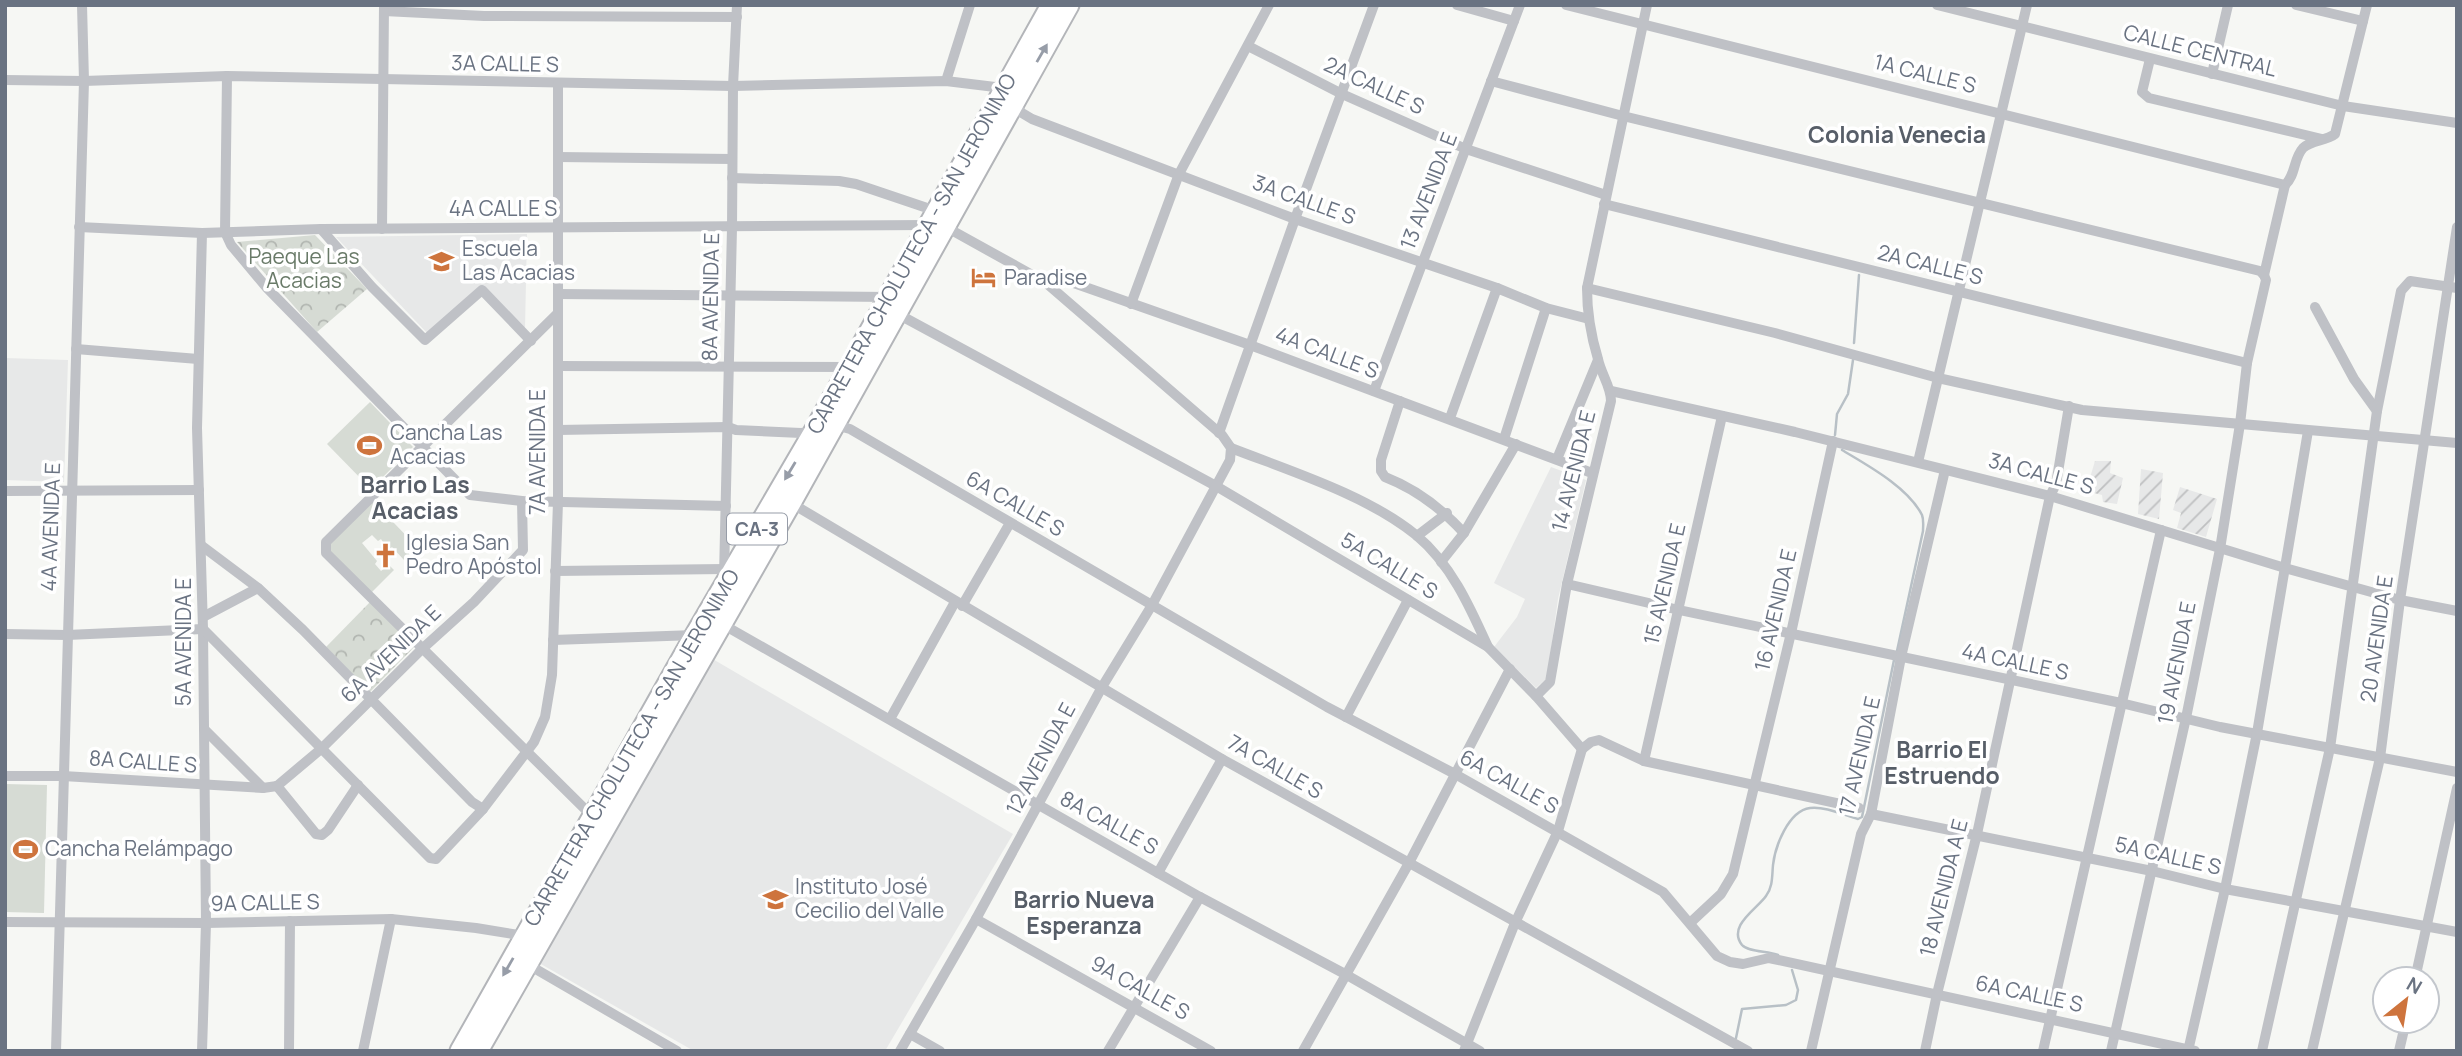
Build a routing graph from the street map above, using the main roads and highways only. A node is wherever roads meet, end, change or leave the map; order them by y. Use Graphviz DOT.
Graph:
graph roads {
  1 [pos="1051,5"];
  2 [pos="1069,5"];
  3 [pos="1008,97"];
  4 [pos="892,305"];
  5 [pos="826,430"];
  6 [pos="460,1051"];
  7 [pos="478,1051"];
  1 -- 3 [label="highway, CARRETERA CHOLUTECA - SAN JERONIMO / CA-3"];
  3 -- 2 [label="highway, CARRETERA CHOLUTECA - SAN JERONIMO / CA-3, one-way"];
  3 -- 4 [label="highway, CARRETERA CHOLUTECA - SAN JERONIMO / CA-3"];
  4 -- 5 [label="highway, CARRETERA CHOLUTECA - SAN JERONIMO / CA-3"];
  4 -- 5 [label="highway, CARRETERA CHOLUTECA - SAN JERONIMO / CA-3"];
  5 -- 6 [label="highway, CARRETERA CHOLUTECA - SAN JERONIMO / CA-3, one-way"];
  5 -- 7 [label="highway, CARRETERA CHOLUTECA - SAN JERONIMO / CA-3"];
}
